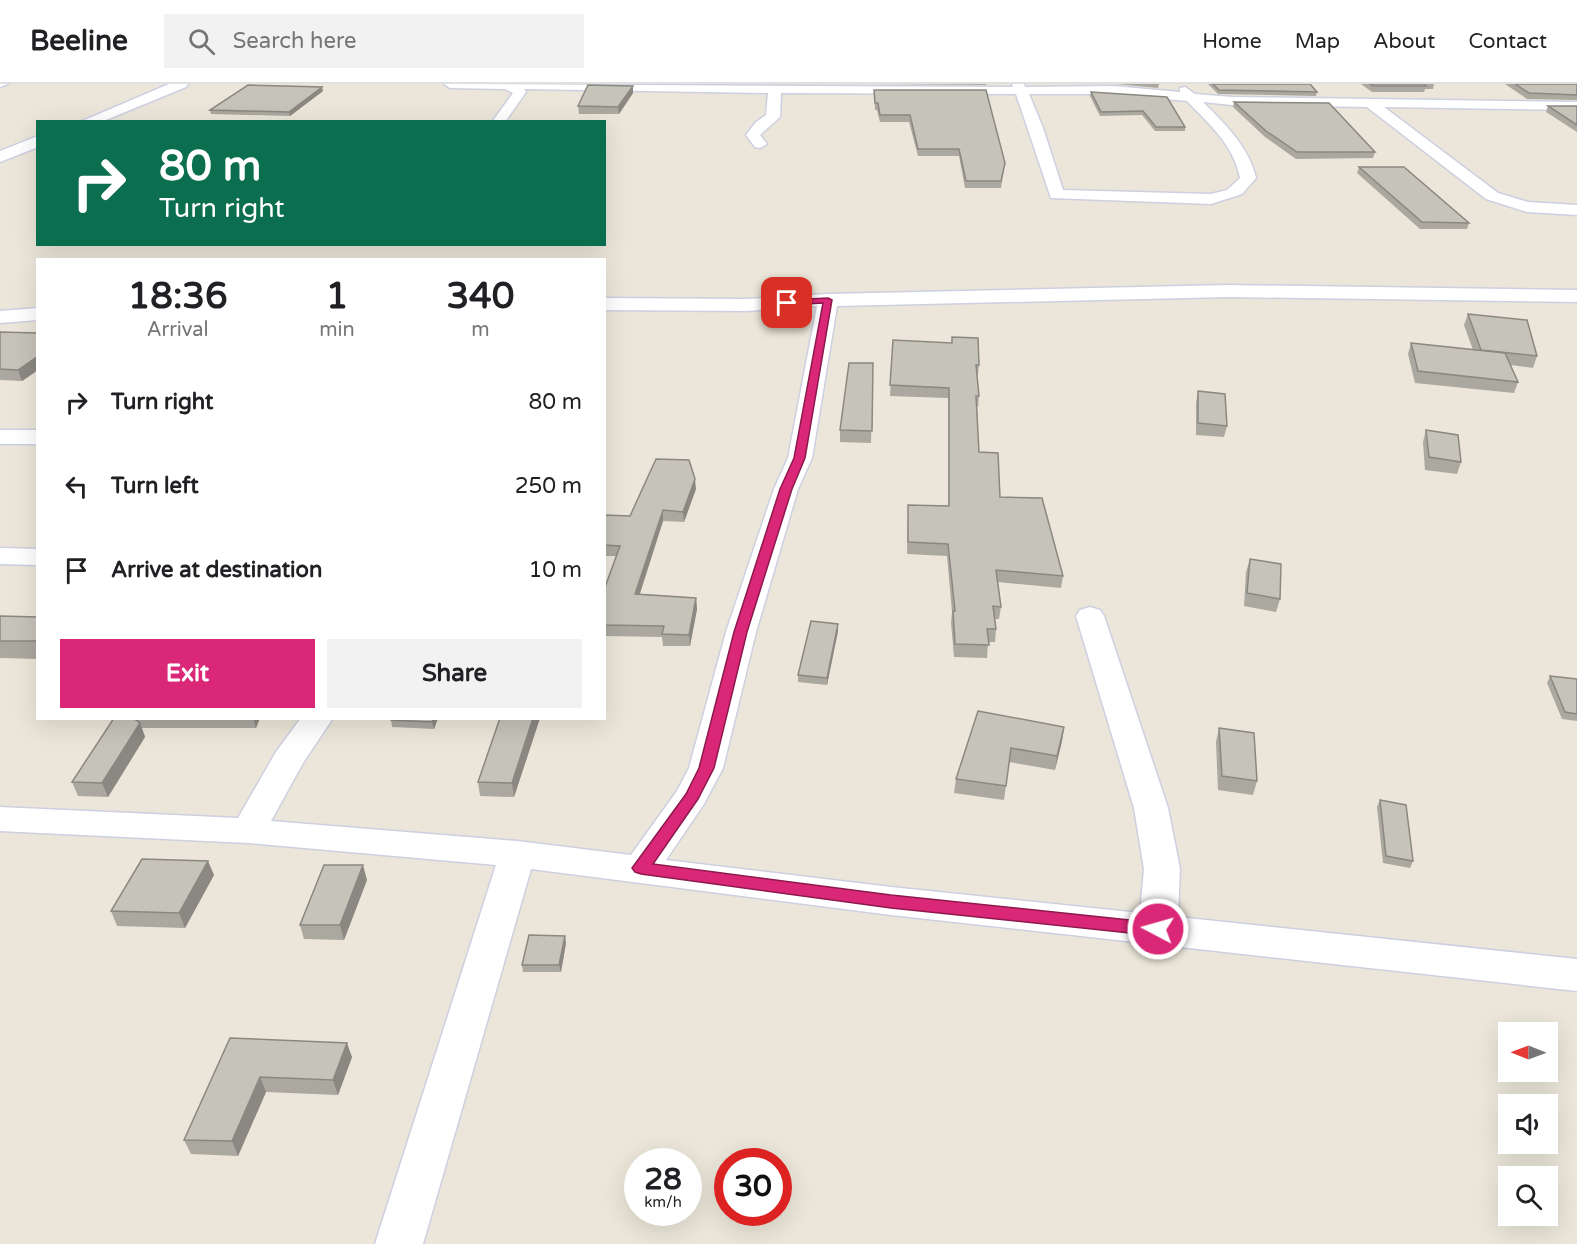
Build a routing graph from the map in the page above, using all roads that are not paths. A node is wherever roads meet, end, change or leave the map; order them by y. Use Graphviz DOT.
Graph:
graph roads {
  1 [pos="4,84"];
  2 [pos="181,84"];
  3 [pos="450,84"];
  4 [pos="1179,84"];
  5 [pos="0,85"];
  6 [pos="508,85"];
  7 [pos="1019,87"];
  8 [pos="775,89"];
  9 [pos="1459,91"];
  10 [pos="1190,97"];
  11 [pos="1372,104"];
  12 [pos="1475,104"];
  13 [pos="1577,106"];
  14 [pos="92,120"];
  15 [pos="499,120"];
  16 [pos="36,142"];
  17 [pos="760,144"];
  18 [pos="0,157"];
  19 [pos="1569,210"];
  20 [pos="1577,222"];
  21 [pos="1577,296"];
  22 [pos="828,300"];
  23 [pos="606,304"];
  24 [pos="36,315"];
  25 [pos="0,317"];
  26 [pos="0,437"];
  27 [pos="36,437"];
  28 [pos="0,556"];
  29 [pos="36,557"];
  30 [pos="1090,616"];
  31 [pos="317,720"];
  32 [pos="0,819"];
  33 [pos="248,831"];
  34 [pos="517,854"];
  35 [pos="641,868"];
  36 [pos="1158,929"];
  37 [pos="1577,975"];
  38 [pos="399,1244"];
  1 -- 5 [label="lane"];
  2 -- 14 [label="street"];
  3 -- 6 [label="street"];
  4 -- 10 [label="street"];
  6 -- 8 [label="street"];
  6 -- 15 [label="street"];
  7 -- 8 [label="street"];
  7 -- 10 [label="street"];
  7 -- 10 [label="street"];
  8 -- 17 [label="street"];
  9 -- 12 [label="street"];
  10 -- 11 [label="street"];
  11 -- 12 [label="street"];
  11 -- 19 [label="street"];
  12 -- 13 [label="street"];
  16 -- 18 [label="street"];
  19 -- 20 [label="street"];
  21 -- 22 [label="street"];
  22 -- 23 [label="street"];
  22 -- 35 [label="street"];
  24 -- 25 [label="street"];
  26 -- 27 [label="street"];
  28 -- 29 [label="street"];
  30 -- 36 [label="street"];
  31 -- 33 [label="street"];
  32 -- 33 [label="street"];
  33 -- 34 [label="street"];
  34 -- 35 [label="street"];
  34 -- 38 [label="street"];
  35 -- 36 [label="street"];
  36 -- 37 [label="street"];
}
